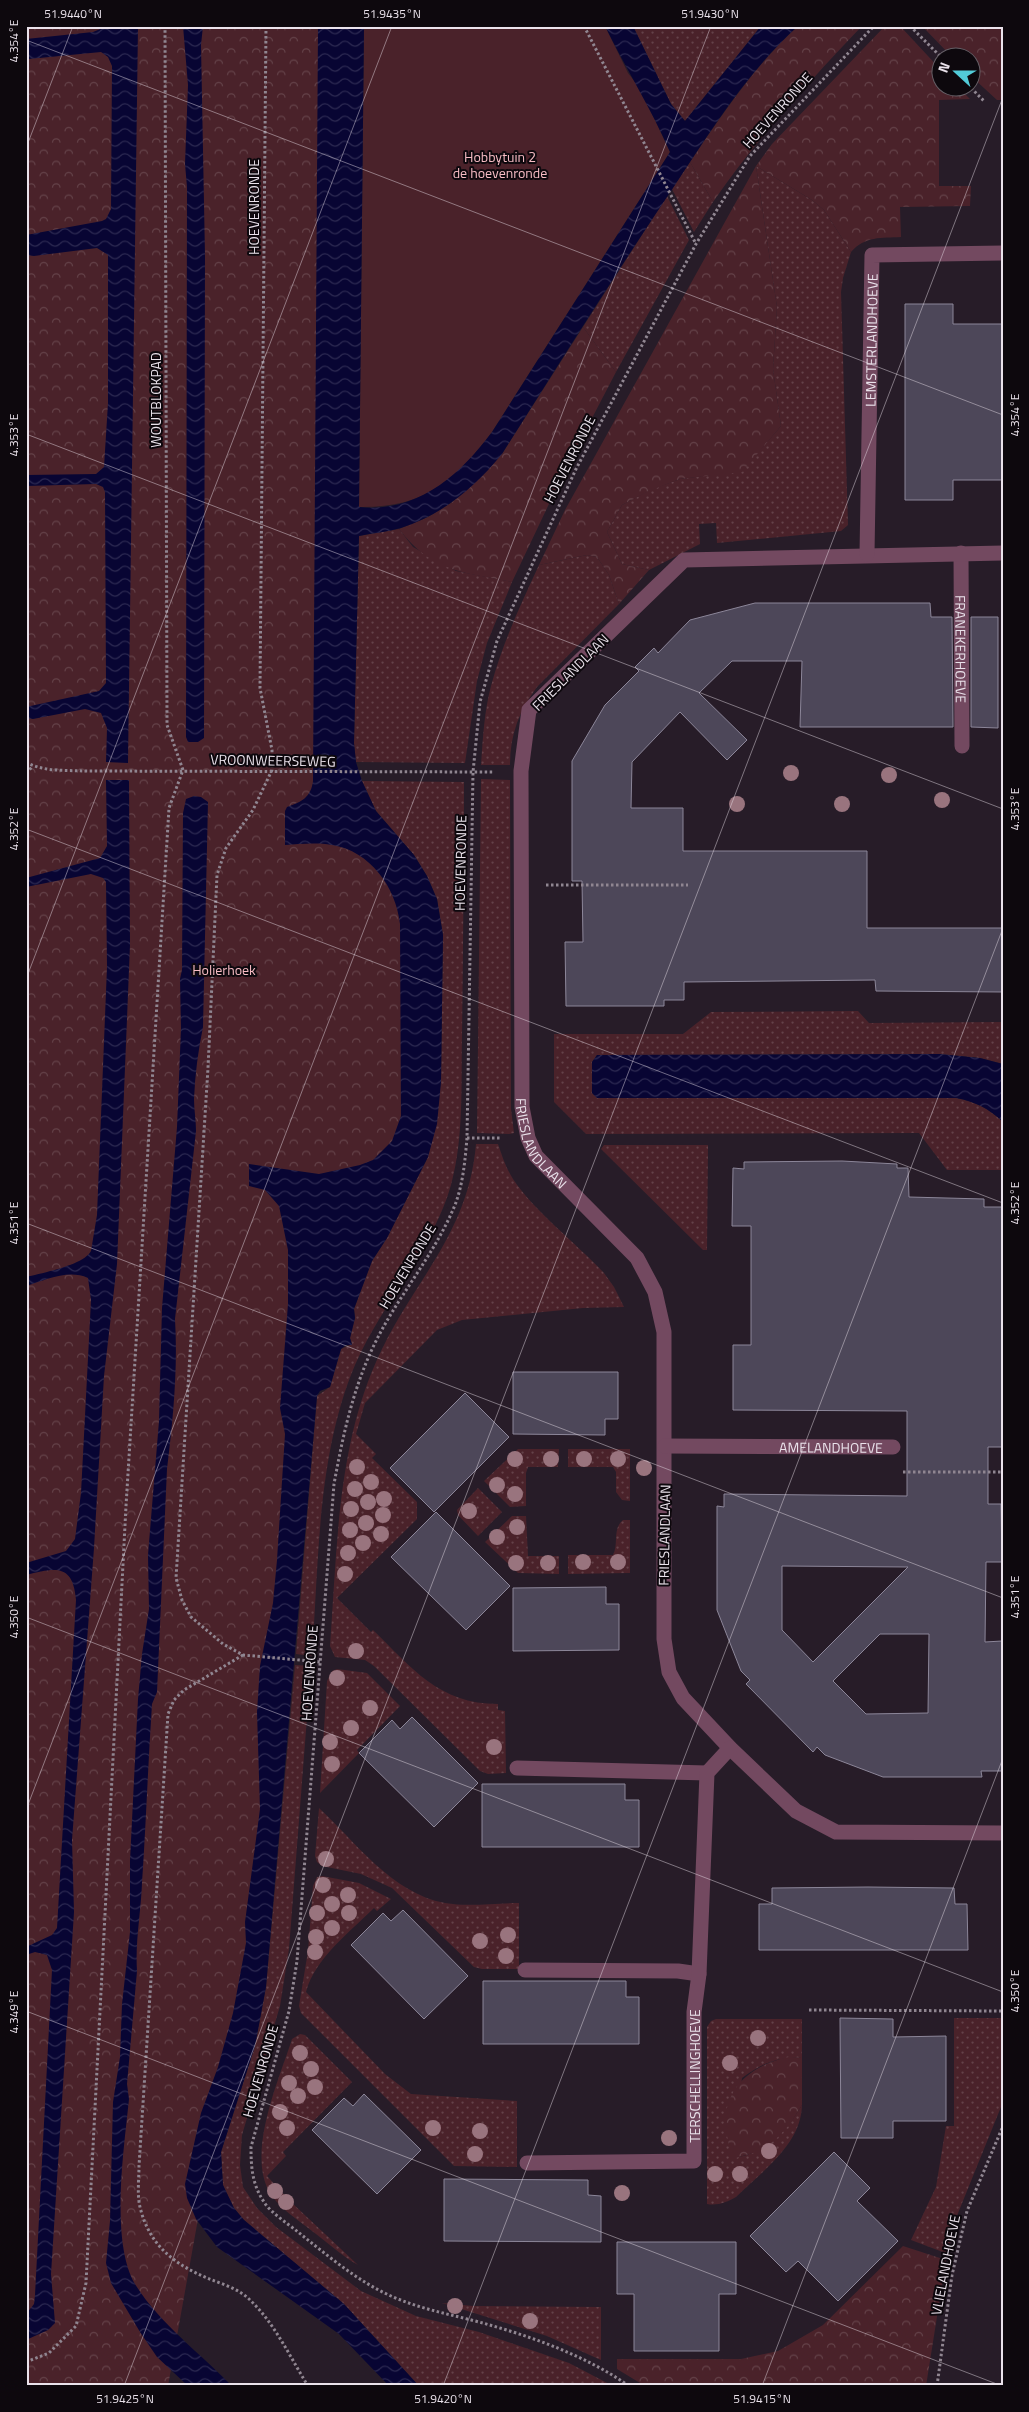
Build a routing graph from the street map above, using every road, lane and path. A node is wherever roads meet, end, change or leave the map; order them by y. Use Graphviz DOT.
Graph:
graph roads {
  1 [pos="165,26"];
  2 [pos="266,26"];
  3 [pos="584,26"];
  4 [pos="874,26"];
  5 [pos="910,26"];
  6 [pos="932,48"];
  7 [pos="981,98"];
  8 [pos="985,102"];
  9 [pos="696,244"];
  10 [pos="1003,253"];
  11 [pos="1003,553"];
  12 [pos="867,554"];
  13 [pos="961,554"];
  14 [pos="962,746"];
  15 [pos="26,762"];
  16 [pos="33,766"];
  17 [pos="183,770"];
  18 [pos="272,770"];
  19 [pos="521,771"];
  20 [pos="473,772"];
  21 [pos="26,773"];
  22 [pos="522,885"];
  23 [pos="688,885"];
  24 [pos="467,1138"];
  25 [pos="528,1138"];
  26 [pos="665,1446"];
  27 [pos="893,1447"];
  28 [pos="1003,1472"];
  29 [pos="243,1655"];
  30 [pos="322,1662"];
  31 [pos="730,1748"];
  32 [pos="518,1768"];
  33 [pos="707,1773"];
  34 [pos="1003,1833"];
  35 [pos="525,1970"];
  36 [pos="700,1974"];
  37 [pos="809,2010"];
  38 [pos="1003,2011"];
  39 [pos="1003,2126"];
  40 [pos="527,2163"];
  41 [pos="26,2362"];
  42 [pos="308,2386"];
  43 [pos="629,2386"];
  44 [pos="937,2386"];
  1 -- 17 [label="path, WOUTBLOKPAD"];
  2 -- 18 [label="path, HOEVENRONDE"];
  3 -- 9 [label="path"];
  4 -- 9 [label="path, HOEVENRONDE"];
  5 -- 6 [label="path"];
  7 -- 8 [label="path"];
  9 -- 20 [label="path, HOEVENRONDE"];
  10 -- 12 [label="street, LEMSTERLANDHOEVE"];
  11 -- 13 [label="street, FRIESLANDLAAN"];
  12 -- 13 [label="street, FRIESLANDLAAN"];
  12 -- 19 [label="street, FRIESLANDLAAN"];
  13 -- 14 [label="street, FRANEKERHOEVE"];
  15 -- 16 [label="path, VROONWEERSEWEG"];
  16 -- 17 [label="path, VROONWEERSEWEG"];
  16 -- 21 [label="path"];
  17 -- 18 [label="path, VROONWEERSEWEG"];
  17 -- 41 [label="path"];
  18 -- 20 [label="path, VROONWEERSEWEG"];
  18 -- 29 [label="path, HOEVENRONDE"];
  19 -- 20 [label="path, VROONWEERSEWEG"];
  19 -- 22 [label="street, FRIESLANDLAAN"];
  20 -- 24 [label="path, HOEVENRONDE"];
  22 -- 23 [label="path"];
  22 -- 25 [label="street, FRIESLANDLAAN"];
  24 -- 25 [label="path"];
  24 -- 30 [label="path, HOEVENRONDE"];
  25 -- 26 [label="street, FRIESLANDLAAN"];
  26 -- 27 [label="street, AMELANDHOEVE"];
  26 -- 31 [label="street, FRIESLANDLAAN"];
  27 -- 28 [label="path, AMELANDHOEVE"];
  29 -- 30 [label="path"];
  29 -- 42 [label="path"];
  30 -- 43 [label="path, HOEVENRONDE"];
  31 -- 33 [label="street"];
  31 -- 34 [label="street, FRIESLANDLAAN"];
  32 -- 33 [label="street"];
  33 -- 36 [label="street, TERSCHELLINGHOEVE"];
  35 -- 36 [label="street"];
  36 -- 40 [label="street, TERSCHELLINGHOEVE"];
  37 -- 38 [label="path"];
  39 -- 44 [label="path, VLIELANDHOEVE"];
}
